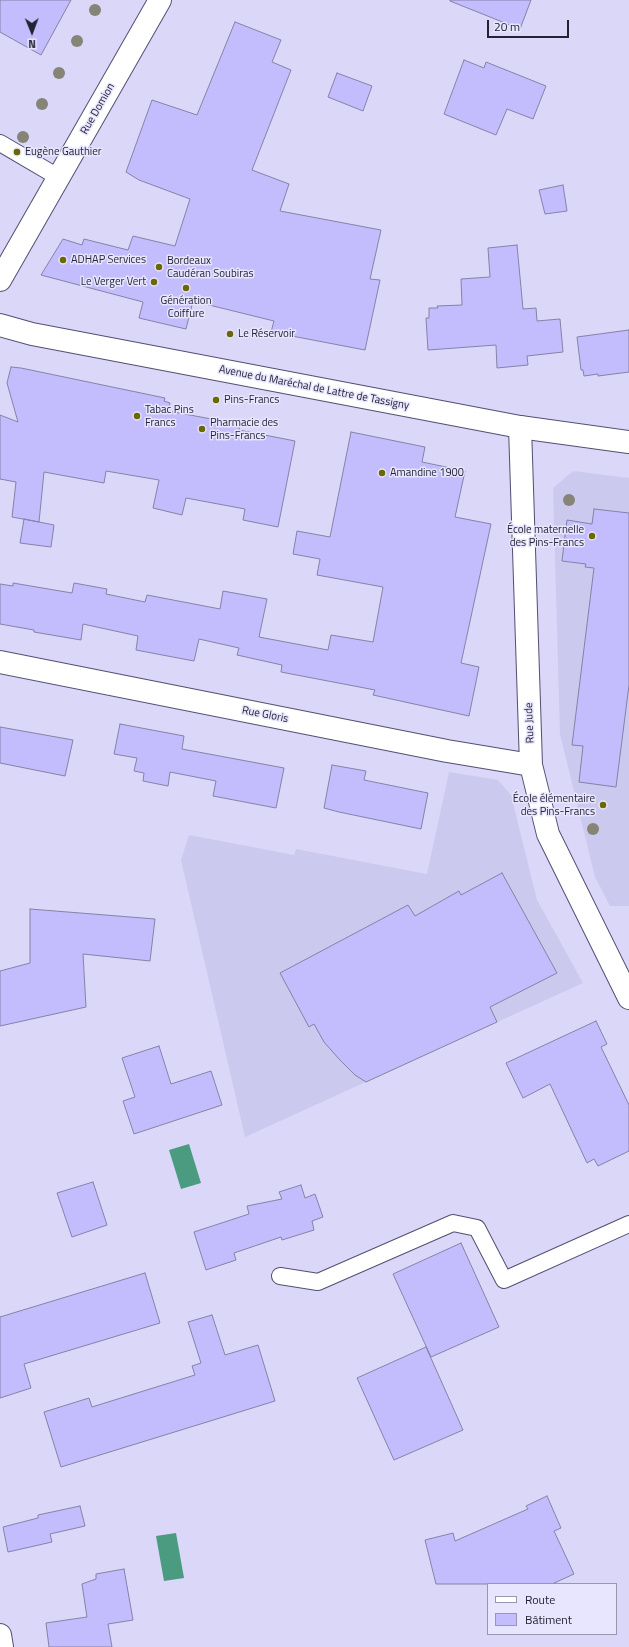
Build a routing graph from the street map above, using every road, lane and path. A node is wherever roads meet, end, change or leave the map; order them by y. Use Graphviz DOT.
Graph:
graph roads {
  1 [pos="160,0"];
  2 [pos="0,143"];
  3 [pos="58,177"];
  4 [pos="0,280"];
  5 [pos="0,325"];
  6 [pos="520,427"];
  7 [pos="629,442"];
  8 [pos="0,662"];
  9 [pos="531,765"];
  10 [pos="629,998"];
  11 [pos="629,1224"];
  12 [pos="280,1276"];
  13 [pos="0,1636"];
  14 [pos="2,1647"];
  1 -- 3 [label="street, Rue Domion"];
  2 -- 3 [label="lane"];
  3 -- 4 [label="street, Rue Domion"];
  5 -- 6 [label="street, Avenue du Maréchal de Lattre de Tassigny"];
  6 -- 7 [label="street, Avenue du Maréchal de Lattre de Tassigny"];
  6 -- 9 [label="street, Rue Jude"];
  8 -- 9 [label="street, Rue Gloris"];
  9 -- 10 [label="street, Rue Jude"];
  11 -- 12 [label="lane"];
  13 -- 14 [label="street"];
}
